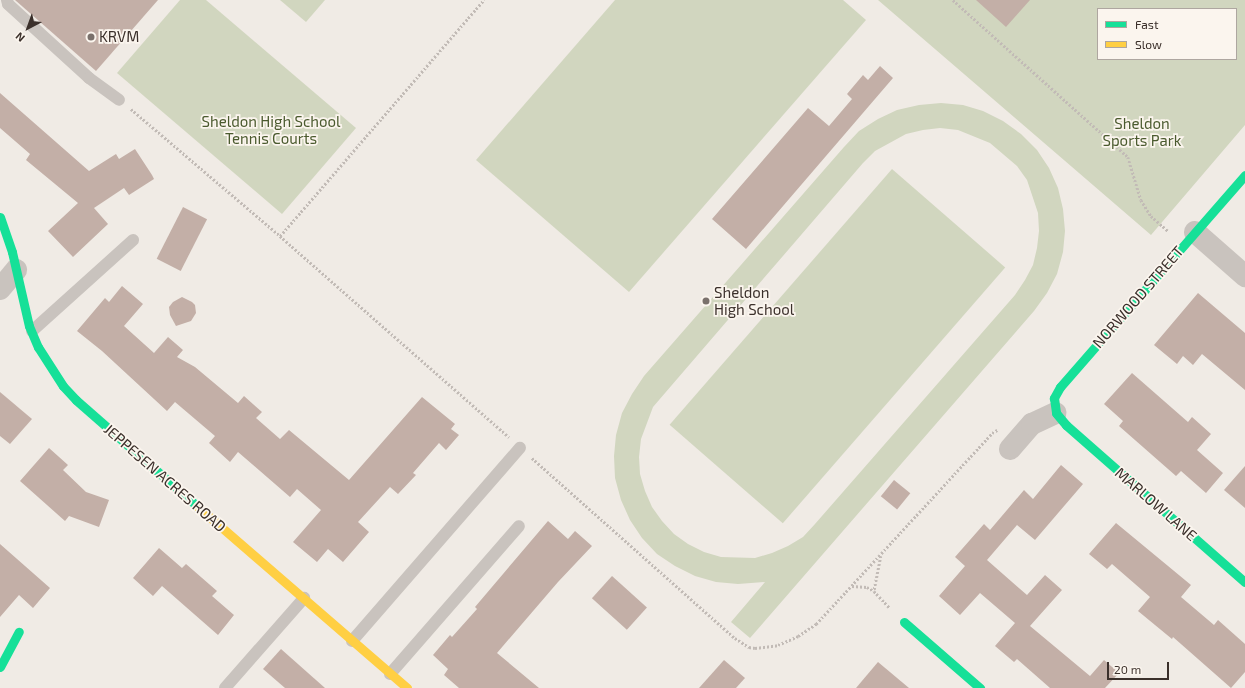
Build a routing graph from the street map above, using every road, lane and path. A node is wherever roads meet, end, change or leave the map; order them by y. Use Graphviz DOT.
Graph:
graph roads {
  1 [pos="7,0"];
  2 [pos="484,0"];
  3 [pos="953,0"];
  4 [pos="119,100"];
  5 [pos="1245,175"];
  6 [pos="0,217"];
  7 [pos="280,236"];
  8 [pos="1190,239"];
  9 [pos="133,240"];
  10 [pos="16,270"];
  11 [pos="1245,276"];
  12 [pos="0,289"];
  13 [pos="32,332"];
  14 [pos="1061,419"];
  15 [pos="1016,442"];
  16 [pos="520,448"];
  17 [pos="519,526"];
  18 [pos="882,554"];
  19 [pos="1245,582"];
  20 [pos="852,586"];
  21 [pos="874,591"];
  22 [pos="304,598"];
  23 [pos="904,622"];
  24 [pos="19,632"];
  25 [pos="352,641"];
  26 [pos="0,668"];
  27 [pos="390,674"];
  28 [pos="225,688"];
  29 [pos="407,688"];
  30 [pos="980,688"];
  1 -- 4 [label="lane"];
  2 -- 7 [label="path"];
  3 -- 8 [label="path"];
  4 -- 7 [label="path"];
  5 -- 8 [label="street, NORWOOD STREET"];
  6 -- 10 [label="street, JEPPESEN ACRES ROAD"];
  7 -- 16 [label="path"];
  8 -- 11 [label="street"];
  8 -- 14 [label="street, NORWOOD STREET"];
  9 -- 13 [label="lane"];
  10 -- 12 [label="street"];
  10 -- 13 [label="street, JEPPESEN ACRES ROAD"];
  13 -- 22 [label="street, JEPPESEN ACRES ROAD"];
  14 -- 15 [label="street"];
  14 -- 19 [label="street, MARLOW LANE"];
  15 -- 18 [label="path"];
  16 -- 20 [label="path"];
  16 -- 25 [label="lane"];
  17 -- 27 [label="lane"];
  18 -- 20 [label="path"];
  18 -- 21 [label="path"];
  20 -- 21 [label="path"];
  21 -- 23 [label="path"];
  22 -- 25 [label="street, JEPPESEN ACRES ROAD"];
  22 -- 28 [label="lane"];
  23 -- 30 [label="street"];
  24 -- 26 [label="street"];
  25 -- 27 [label="street, JEPPESEN ACRES ROAD"];
  27 -- 29 [label="street, JEPPESEN ACRES ROAD"];
}
